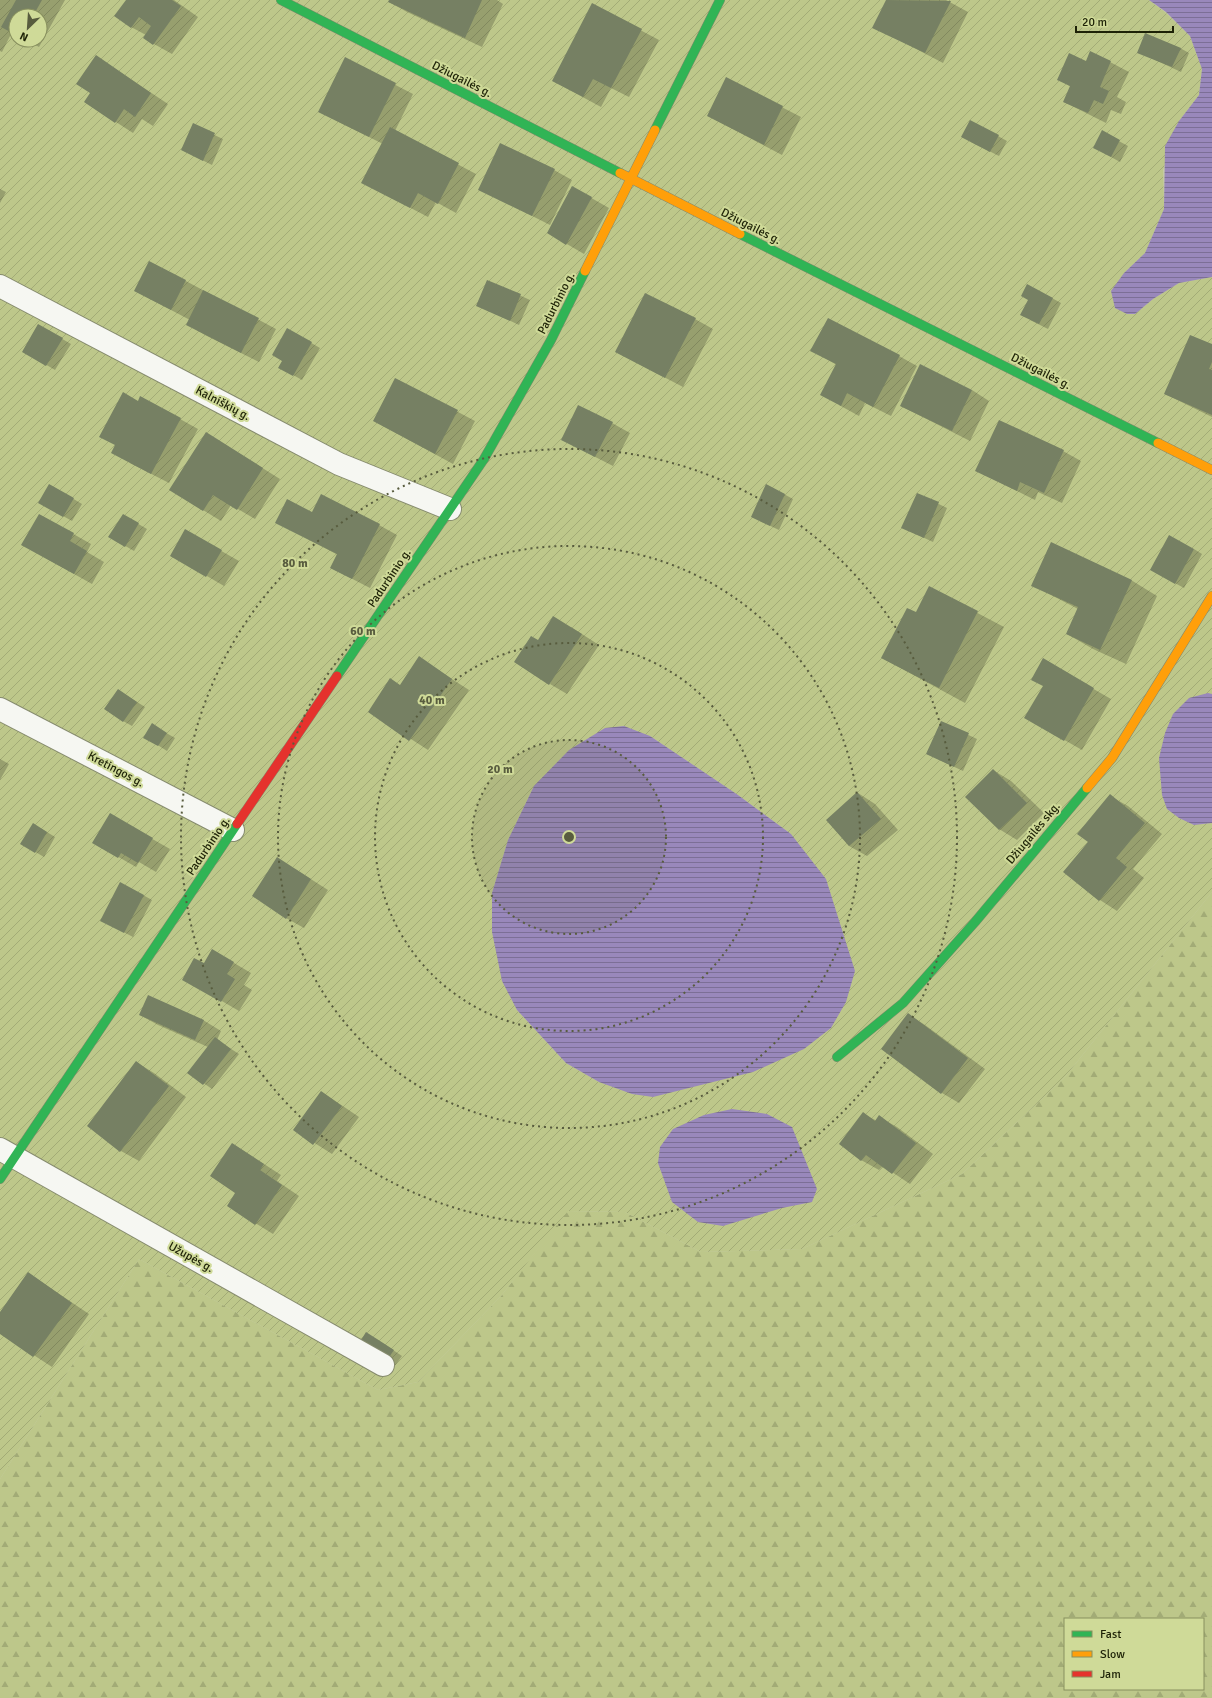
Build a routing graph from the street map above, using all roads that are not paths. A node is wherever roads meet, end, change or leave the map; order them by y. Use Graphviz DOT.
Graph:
graph roads {
  1 [pos="281,0"];
  2 [pos="720,0"];
  3 [pos="631,179"];
  4 [pos="0,286"];
  5 [pos="1212,470"];
  6 [pos="450,509"];
  7 [pos="1212,596"];
  8 [pos="0,709"];
  9 [pos="233,830"];
  10 [pos="837,1057"];
  11 [pos="8,1153"];
  12 [pos="0,1179"];
  13 [pos="383,1365"];
  1 -- 3 [label="street, Džiugailės g."];
  2 -- 3 [label="street, Padurbinio g."];
  3 -- 5 [label="street, Džiugailės g."];
  3 -- 6 [label="street, Padurbinio g."];
  4 -- 6 [label="street, Kalniškių g."];
  6 -- 9 [label="street, Padurbinio g."];
  7 -- 10 [label="street, Džiugailės skg."];
  8 -- 9 [label="street, Kretingos g."];
  9 -- 11 [label="street, Padurbinio g."];
  11 -- 12 [label="street, Padurbinio g."];
  11 -- 13 [label="street, Užupės g."];
}
